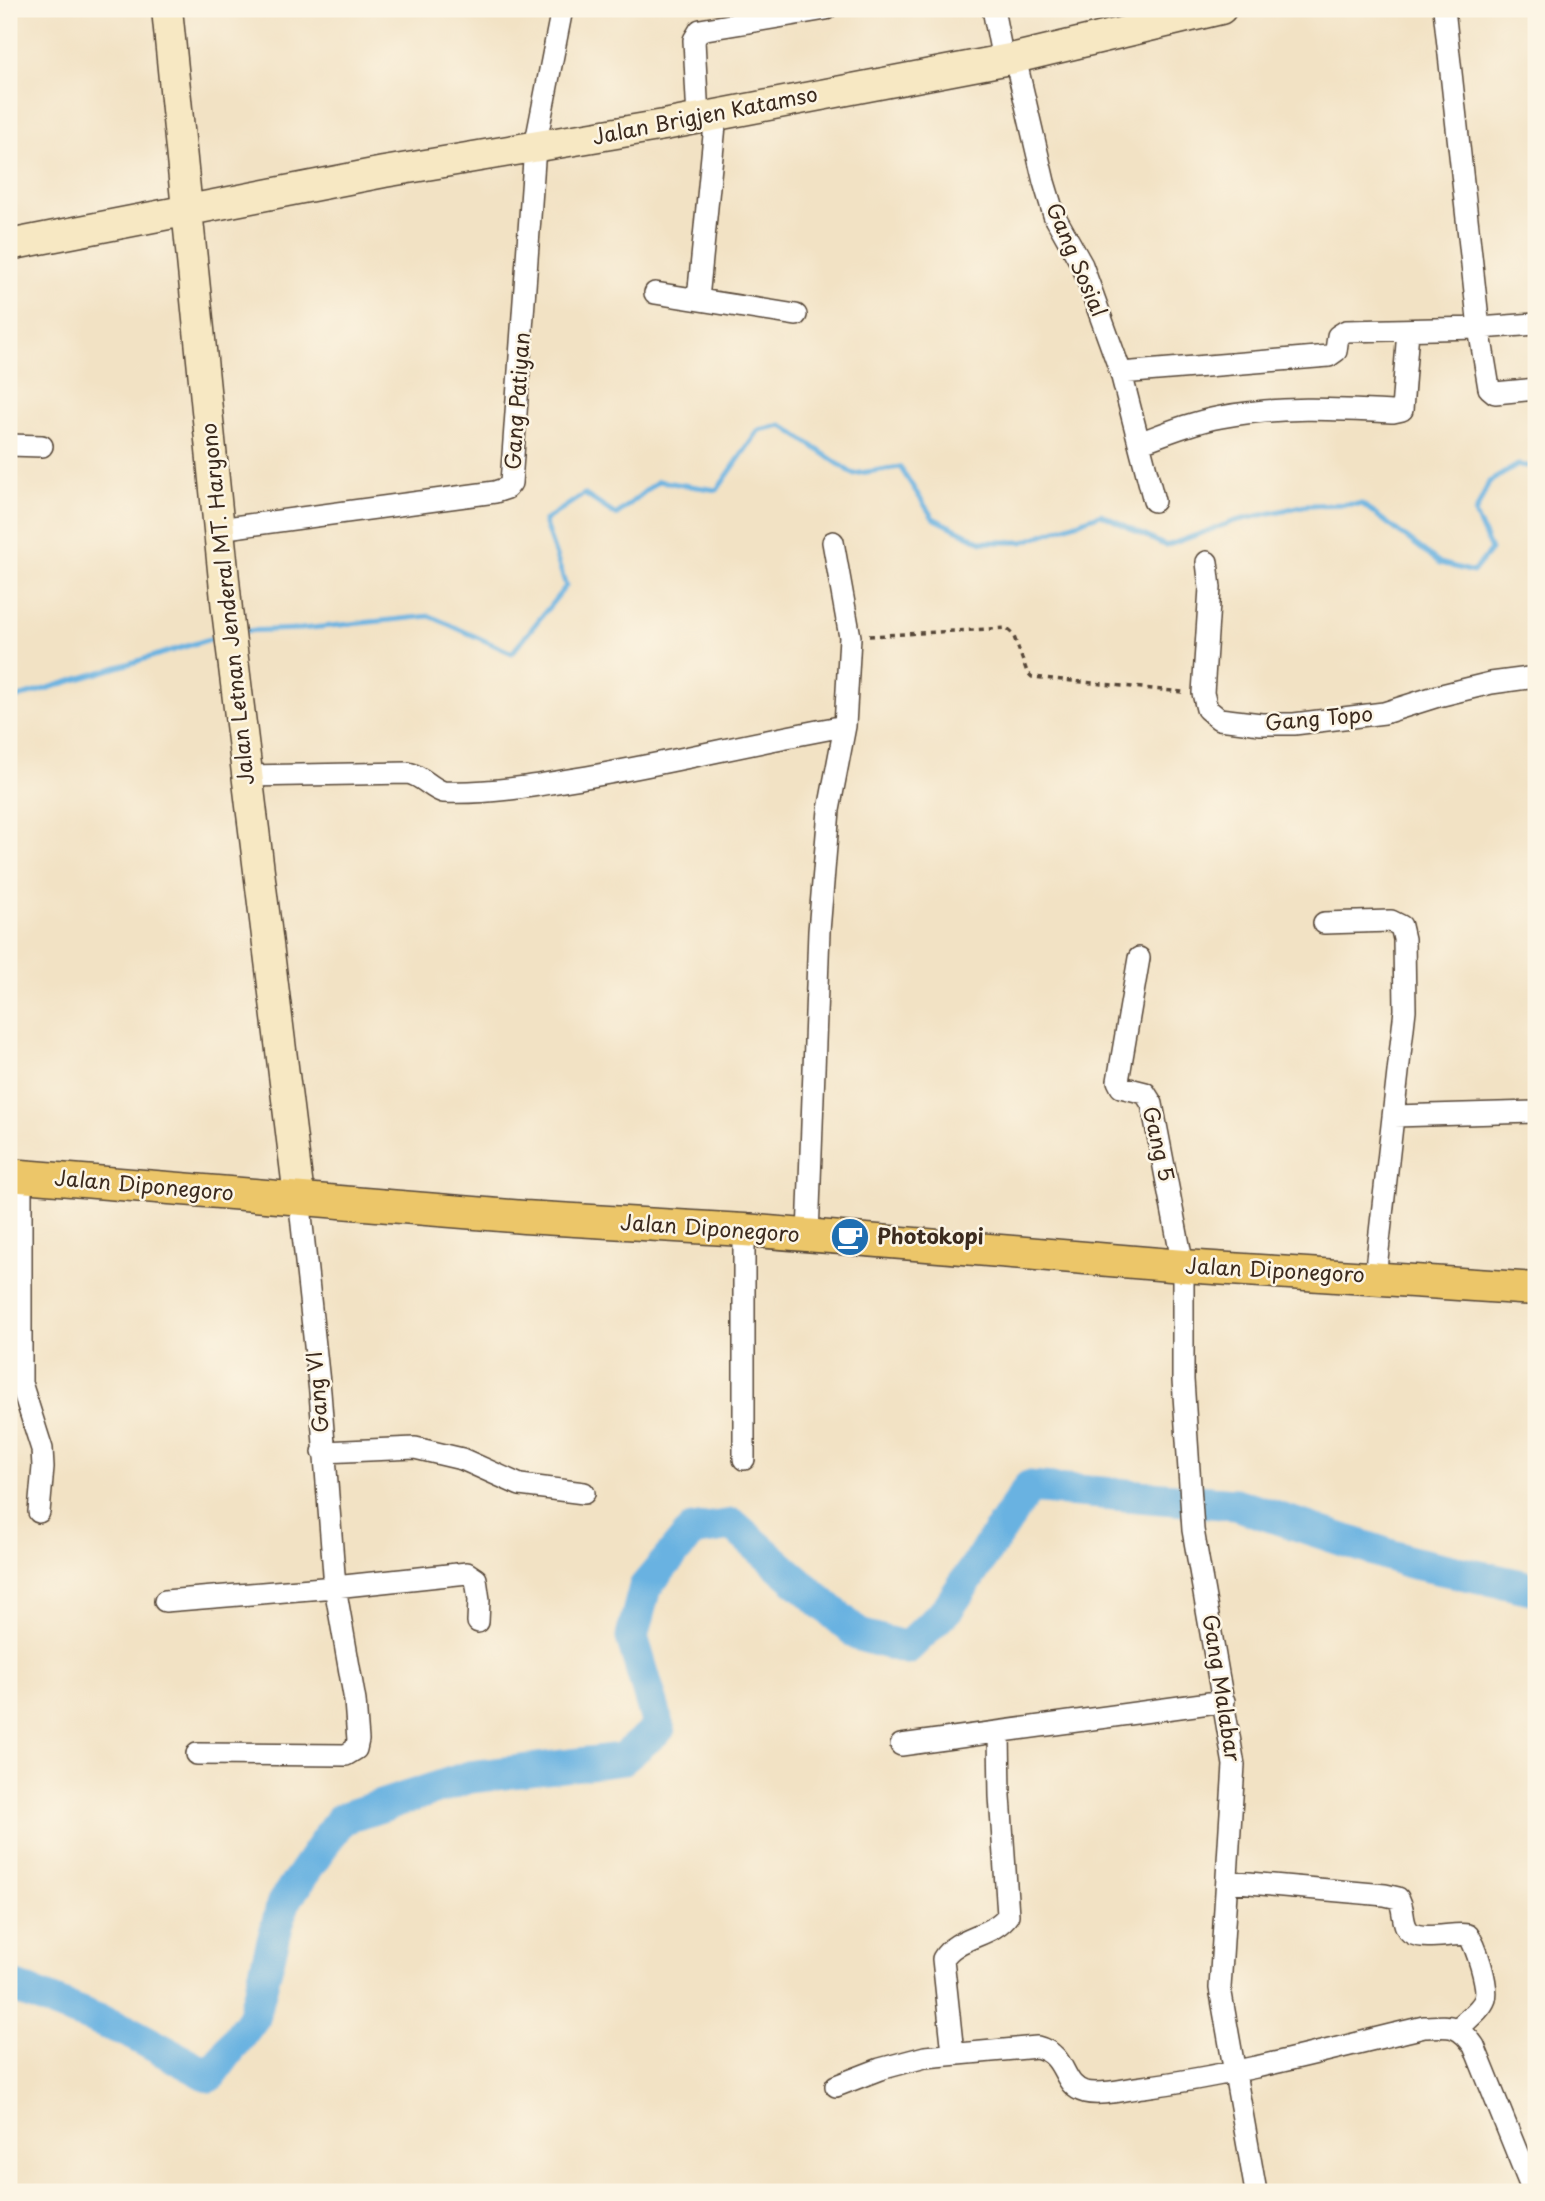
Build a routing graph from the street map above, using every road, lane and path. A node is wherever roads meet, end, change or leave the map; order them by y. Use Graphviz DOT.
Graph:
graph roads {
  1 [pos="167,9"];
  2 [pos="562,9"];
  3 [pos="818,9"];
  4 [pos="993,9"];
  5 [pos="1222,9"];
  6 [pos="1444,9"];
  7 [pos="1009,59"];
  8 [pos="707,117"];
  9 [pos="535,147"];
  10 [pos="186,211"];
  11 [pos="9,246"];
  12 [pos="655,293"];
  13 [pos="698,299"];
  14 [pos="796,315"];
  15 [pos="1536,324"];
  16 [pos="1479,328"];
  17 [pos="1408,330"];
  18 [pos="1121,373"];
  19 [pos="1536,389"];
  20 [pos="1139,443"];
  21 [pos="9,445"];
  22 [pos="42,446"];
  23 [pos="1154,501"];
  24 [pos="219,529"];
  25 [pos="833,542"];
  26 [pos="1207,562"];
  27 [pos="850,637"];
  28 [pos="1536,677"];
  29 [pos="1203,693"];
  30 [pos="845,726"];
  31 [pos="247,776"];
  32 [pos="1324,923"];
  33 [pos="1139,958"];
  34 [pos="1536,1112"];
  35 [pos="1394,1116"];
  36 [pos="15,1175"];
  37 [pos="299,1197"];
  38 [pos="744,1230"];
  39 [pos="808,1236"];
  40 [pos="1183,1266"];
  41 [pos="1375,1277"];
  42 [pos="1536,1289"];
  43 [pos="323,1452"];
  44 [pos="744,1459"];
  45 [pos="584,1493"];
  46 [pos="39,1512"];
  47 [pos="335,1587"];
  48 [pos="165,1601"];
  49 [pos="478,1622"];
  50 [pos="1224,1701"];
  51 [pos="999,1734"];
  52 [pos="901,1745"];
  53 [pos="197,1754"];
  54 [pos="1227,1881"];
  55 [pos="1459,2028"];
  56 [pos="953,2053"];
  57 [pos="1234,2071"];
  58 [pos="836,2086"];
  59 [pos="1256,2192"];
  60 [pos="1533,2192"];
  1 -- 10 [label="street, Jalan Letnan Jenderal MT. Haryono"];
  2 -- 9 [label="street"];
  3 -- 8 [label="street"];
  4 -- 7 [label="street, Gang Sosial"];
  5 -- 7 [label="street, Jalan Brigjen Katamso"];
  6 -- 16 [label="street"];
  7 -- 8 [label="street, Jalan Brigjen Katamso"];
  7 -- 18 [label="street, Gang Sosial"];
  8 -- 9 [label="street, Jalan Brigjen Katamso"];
  8 -- 13 [label="street"];
  9 -- 10 [label="street, Jalan Brigjen Katamso"];
  9 -- 24 [label="street, Gang Patiyan"];
  10 -- 11 [label="street, Jalan Brigjen Katamso"];
  10 -- 24 [label="street, Jalan Letnan Jenderal MT. Haryono"];
  12 -- 13 [label="street"];
  13 -- 14 [label="street"];
  15 -- 16 [label="street"];
  16 -- 17 [label="street"];
  16 -- 19 [label="street"];
  17 -- 18 [label="street"];
  17 -- 20 [label="street"];
  18 -- 20 [label="street, Gang Sosial"];
  20 -- 23 [label="street, Gang Sosial"];
  21 -- 22 [label="street"];
  24 -- 31 [label="street, Jalan Letnan Jenderal MT. Haryono"];
  25 -- 27 [label="street"];
  26 -- 29 [label="street"];
  27 -- 29 [label="path"];
  27 -- 30 [label="street"];
  28 -- 29 [label="street, Gang Topo"];
  30 -- 31 [label="street"];
  30 -- 39 [label="street"];
  31 -- 37 [label="street, Jalan Letnan Jenderal MT. Haryono"];
  32 -- 35 [label="street"];
  33 -- 40 [label="street, Gang 5"];
  34 -- 35 [label="street"];
  35 -- 41 [label="street"];
  36 -- 37 [label="main road, Jalan Diponegoro"];
  36 -- 46 [label="street"];
  37 -- 38 [label="main road, Jalan Diponegoro"];
  37 -- 43 [label="street, Gang VI"];
  38 -- 39 [label="main road, Jalan Diponegoro"];
  38 -- 44 [label="street"];
  39 -- 40 [label="main road, Jalan Diponegoro"];
  40 -- 41 [label="main road, Jalan Diponegoro"];
  40 -- 50 [label="street, Gang Malabar"];
  41 -- 42 [label="main road, Jalan Diponegoro"];
  43 -- 45 [label="street"];
  43 -- 47 [label="street, Gang VI"];
  47 -- 48 [label="street"];
  47 -- 49 [label="street"];
  47 -- 53 [label="street, Gang VI"];
  50 -- 51 [label="street"];
  50 -- 54 [label="street, Gang Malabar"];
  51 -- 52 [label="street"];
  51 -- 56 [label="street"];
  54 -- 55 [label="street"];
  54 -- 57 [label="street, Gang Malabar"];
  55 -- 57 [label="street"];
  55 -- 60 [label="street"];
  56 -- 57 [label="street"];
  56 -- 58 [label="street"];
  57 -- 59 [label="street, Gang Malabar"];
}
